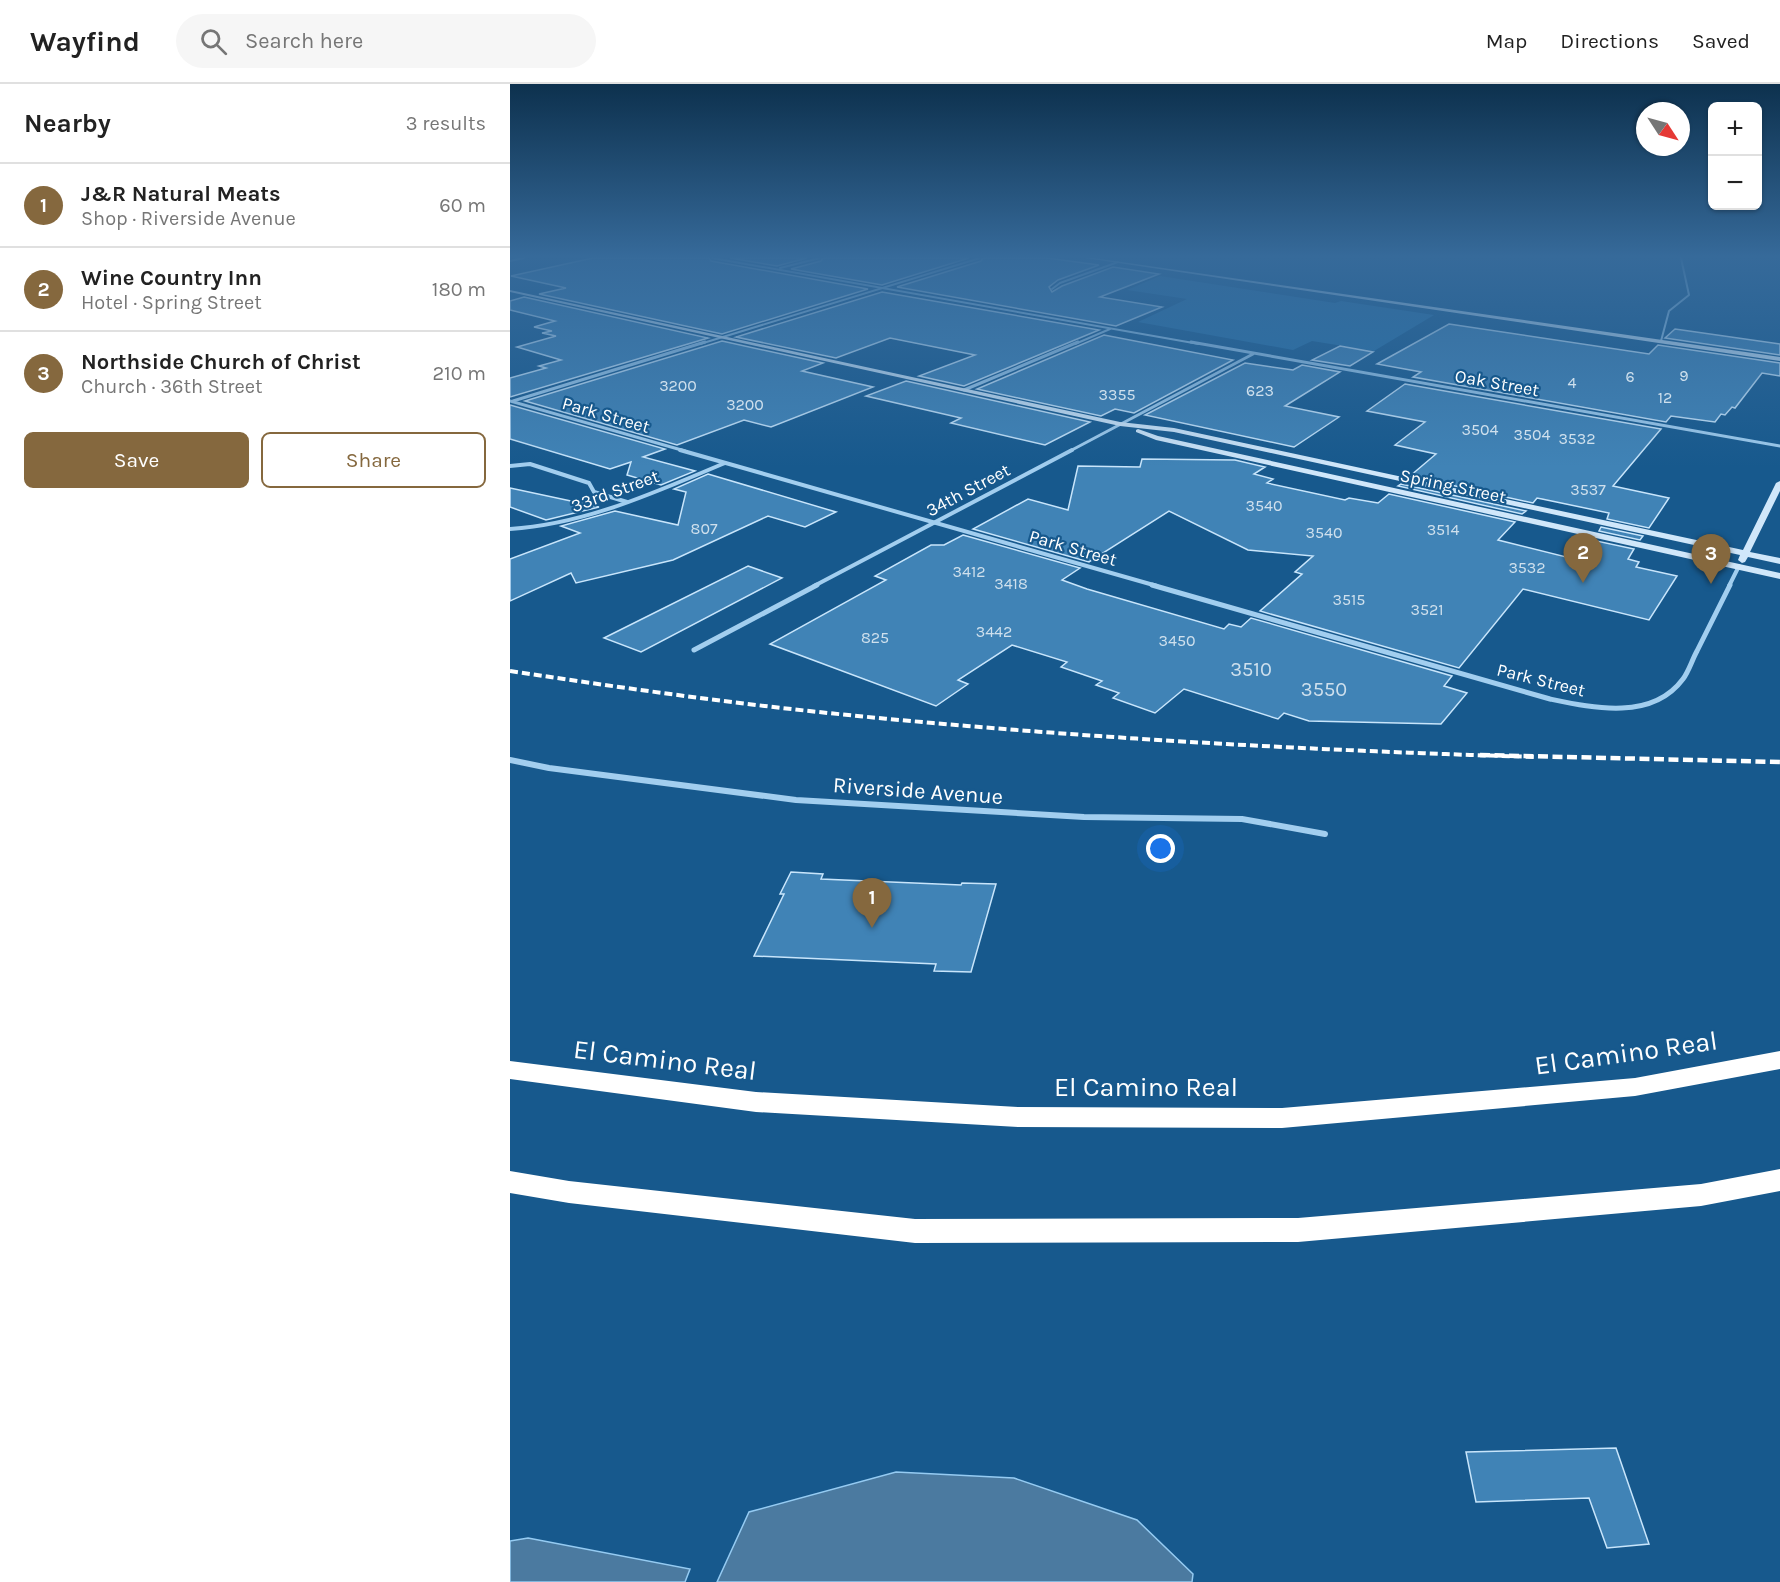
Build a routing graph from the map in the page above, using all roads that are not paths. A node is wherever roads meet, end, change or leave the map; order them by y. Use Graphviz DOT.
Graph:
graph roads {
  1 [pos="683,328"];
  2 [pos="748,328"];
  3 [pos="1111,328"];
  4 [pos="1571,328"];
  5 [pos="1664,328"];
  6 [pos="721,336"];
  7 [pos="1661,341"];
  8 [pos="1254,354"];
  9 [pos="1780,359"];
  10 [pos="964,390"];
  11 [pos="510,401"];
  12 [pos="1120,424"];
  13 [pos="1780,446"];
  14 [pos="725,463"];
  15 [pos="510,466"];
  16 [pos="1780,483"];
  17 [pos="627,502"];
  18 [pos="935,523"];
  19 [pos="510,529"];
  20 [pos="1744,553"];
  21 [pos="1780,561"];
  22 [pos="1739,566"];
  23 [pos="1780,576"];
  24 [pos="694,650"];
  25 [pos="510,760"];
  26 [pos="1325,834"];
  27 [pos="1780,1060"];
  28 [pos="510,1070"];
  29 [pos="1780,1180"];
  30 [pos="510,1182"];
  1 -- 6 [label="main road, Spring Street"];
  2 -- 6 [label="street"];
  3 -- 8 [label="street, Oak Street"];
  3 -- 10 [label="street"];
  4 -- 7 [label="main road"];
  5 -- 7 [label="street"];
  6 -- 10 [label="main road, Spring Street"];
  6 -- 11 [label="street"];
  7 -- 9 [label="main road"];
  8 -- 12 [label="street, 34th Street"];
  8 -- 13 [label="street, Oak Street"];
  10 -- 12 [label="main road, Spring Street"];
  11 -- 14 [label="street, Park Street"];
  12 -- 18 [label="street, 34th Street"];
  12 -- 20 [label="main road, Spring Street"];
  12 -- 22 [label="main road, Spring Street"];
  14 -- 17 [label="street, 33rd Street"];
  14 -- 18 [label="street, Park Street"];
  15 -- 17 [label="street"];
  16 -- 20 [label="main road"];
  17 -- 19 [label="street, 33rd Street"];
  18 -- 22 [label="street, Park Street"];
  18 -- 24 [label="street, 34th Street"];
  20 -- 21 [label="main road, Spring Street"];
  20 -- 22 [label="main road"];
  22 -- 23 [label="main road, Spring Street"];
  25 -- 26 [label="street, Riverside Avenue"];
  27 -- 28 [label="highway, El Camino Real"];
  29 -- 30 [label="highway"];
}
